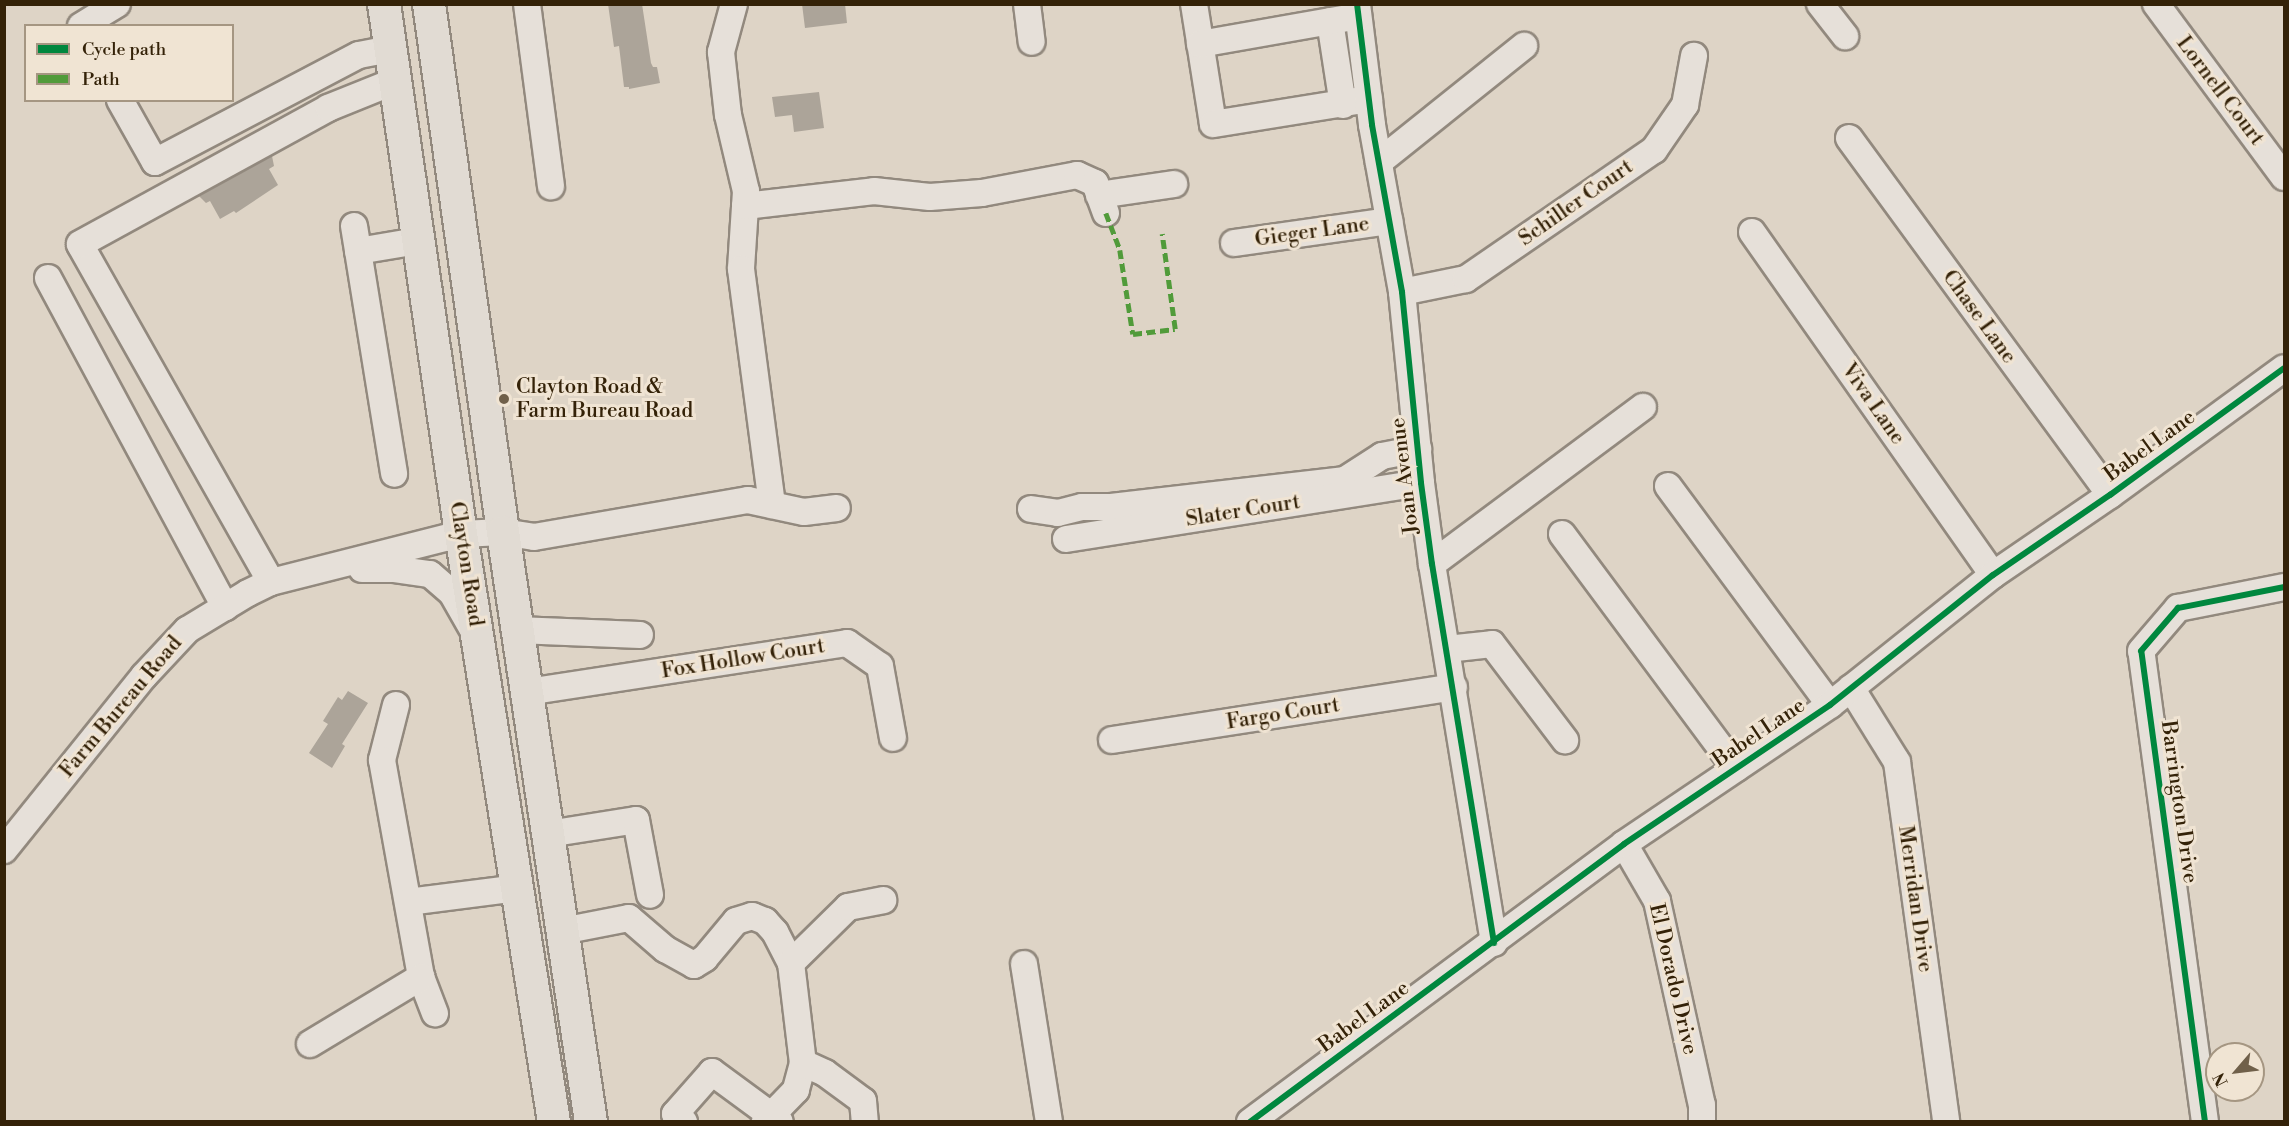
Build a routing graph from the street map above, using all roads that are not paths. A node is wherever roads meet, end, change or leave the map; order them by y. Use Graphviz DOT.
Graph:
graph roads {
  1 [pos="117,4"];
  2 [pos="384,4"];
  3 [pos="429,4"];
  4 [pos="527,4"];
  5 [pos="734,4"];
  6 [pos="1027,4"];
  7 [pos="1194,4"];
  8 [pos="1820,4"];
  9 [pos="2156,4"];
  10 [pos="1357,10"];
  11 [pos="1330,21"];
  12 [pos="84,24"];
  13 [pos="1845,36"];
  14 [pos="1032,42"];
  15 [pos="1200,44"];
  16 [pos="1524,46"];
  17 [pos="391,49"];
  18 [pos="1694,56"];
  19 [pos="395,81"];
  20 [pos="1369,99"];
  21 [pos="121,102"];
  22 [pos="1343,105"];
  23 [pos="1849,138"];
  24 [pos="1379,162"];
  25 [pos="2284,177"];
  26 [pos="1174,184"];
  27 [pos="551,186"];
  28 [pos="745,206"];
  29 [pos="1389,221"];
  30 [pos="354,226"];
  31 [pos="1752,232"];
  32 [pos="418,241"];
  33 [pos="1234,243"];
  34 [pos="358,251"];
  35 [pos="48,278"];
  36 [pos="1402,292"];
  37 [pos="2284,368"];
  38 [pos="1643,407"];
  39 [pos="1418,450"];
  40 [pos="394,474"];
  41 [pos="1421,483"];
  42 [pos="1668,486"];
  43 [pos="2110,495"];
  44 [pos="772,505"];
  45 [pos="837,508"];
  46 [pos="1031,509"];
  47 [pos="503,532"];
  48 [pos="461,534"];
  49 [pos="1562,534"];
  50 [pos="1066,539"];
  51 [pos="1432,564"];
  52 [pos="320,570"];
  53 [pos="1993,575"];
  54 [pos="272,582"];
  55 [pos="2284,587"];
  56 [pos="225,607"];
  57 [pos="517,630"];
  58 [pos="640,635"];
  59 [pos="478,639"];
  60 [pos="1447,649"];
  61 [pos="1454,687"];
  62 [pos="1851,688"];
  63 [pos="527,692"];
  64 [pos="396,705"];
  65 [pos="1830,705"];
  66 [pos="893,738"];
  67 [pos="1112,740"];
  68 [pos="1565,740"];
  69 [pos="1736,768"];
  70 [pos="548,834"];
  71 [pos="1624,844"];
  72 [pos="4,850"];
  73 [pos="517,888"];
  74 [pos="650,895"];
  75 [pos="883,900"];
  76 [pos="408,902"];
  77 [pos="562,931"];
  78 [pos="1494,943"];
  79 [pos="791,963"];
  80 [pos="1024,964"];
  81 [pos="421,977"];
  82 [pos="435,1013"];
  83 [pos="310,1044"];
  84 [pos="803,1063"];
  85 [pos="772,1119"];
  86 [pos="554,1122"];
  87 [pos="591,1122"];
  88 [pos="684,1122"];
  89 [pos="865,1122"];
  90 [pos="1048,1122"];
  91 [pos="1250,1122"];
  92 [pos="1702,1122"];
  93 [pos="1946,1122"];
  94 [pos="2205,1122"];
  1 -- 12 [label="street"];
  2 -- 17 [label="main road, Clayton Road"];
  3 -- 47 [label="main road, Clayton Road"];
  4 -- 27 [label="street"];
  5 -- 28 [label="street"];
  6 -- 14 [label="street"];
  7 -- 15 [label="street"];
  8 -- 13 [label="street"];
  9 -- 25 [label="street, Lornell Court"];
  10 -- 11 [label="street"];
  10 -- 20 [label="street, Joan Avenue"];
  11 -- 15 [label="street"];
  11 -- 22 [label="street"];
  15 -- 22 [label="street"];
  16 -- 24 [label="street"];
  17 -- 19 [label="main road, Clayton Road"];
  17 -- 21 [label="street"];
  18 -- 36 [label="street, Schiller Court"];
  19 -- 32 [label="main road, Clayton Road"];
  19 -- 54 [label="street"];
  20 -- 22 [label="street"];
  20 -- 24 [label="street, Joan Avenue"];
  23 -- 43 [label="street, Chase Lane"];
  24 -- 29 [label="street, Joan Avenue"];
  26 -- 28 [label="street"];
  28 -- 44 [label="street"];
  29 -- 33 [label="street, Gieger Lane"];
  29 -- 36 [label="street, Joan Avenue"];
  30 -- 34 [label="street"];
  31 -- 53 [label="street, Viva Lane"];
  32 -- 34 [label="street"];
  32 -- 48 [label="main road, Clayton Road"];
  34 -- 40 [label="street"];
  35 -- 56 [label="street"];
  36 -- 39 [label="street, Joan Avenue"];
  37 -- 43 [label="street, Babel Lane"];
  38 -- 51 [label="street"];
  39 -- 41 [label="street, Joan Avenue"];
  39 -- 46 [label="street"];
  41 -- 50 [label="street, Slater Court"];
  41 -- 51 [label="street, Joan Avenue"];
  42 -- 65 [label="street"];
  43 -- 53 [label="street, Babel Lane"];
  44 -- 45 [label="street, Farm Bureau Road"];
  44 -- 47 [label="street, Farm Bureau Road"];
  47 -- 48 [label="street, Farm Bureau Road"];
  47 -- 57 [label="main road, Clayton Road"];
  48 -- 52 [label="street, Farm Bureau Road"];
  48 -- 59 [label="main road, Clayton Road"];
  49 -- 69 [label="street"];
  51 -- 60 [label="street, Joan Avenue"];
  52 -- 54 [label="street, Farm Bureau Road"];
  52 -- 59 [label="street"];
  53 -- 62 [label="street, Babel Lane"];
  54 -- 56 [label="street, Farm Bureau Road"];
  55 -- 94 [label="street, Barrington Drive"];
  56 -- 72 [label="street, Farm Bureau Road"];
  57 -- 58 [label="street"];
  57 -- 63 [label="main road, Clayton Road"];
  59 -- 73 [label="main road, Clayton Road"];
  60 -- 61 [label="street, Joan Avenue"];
  60 -- 68 [label="street"];
  61 -- 67 [label="street, Fargo Court"];
  61 -- 78 [label="street, Joan Avenue"];
  62 -- 65 [label="street, Babel Lane"];
  62 -- 93 [label="street, Merridan Drive"];
  63 -- 66 [label="street, Fox Hollow Court"];
  63 -- 70 [label="main road, Clayton Road"];
  64 -- 76 [label="street"];
  65 -- 69 [label="street, Babel Lane"];
  69 -- 71 [label="street, Babel Lane"];
  70 -- 74 [label="street"];
  70 -- 77 [label="main road, Clayton Road"];
  71 -- 78 [label="street, Babel Lane"];
  71 -- 92 [label="street, El Dorado Drive"];
  73 -- 76 [label="street"];
  73 -- 86 [label="main road, Clayton Road"];
  75 -- 79 [label="street"];
  76 -- 81 [label="street"];
  77 -- 79 [label="street"];
  77 -- 87 [label="main road, Clayton Road"];
  78 -- 91 [label="street, Babel Lane"];
  79 -- 84 [label="street"];
  80 -- 90 [label="street"];
  81 -- 82 [label="street"];
  81 -- 83 [label="street"];
  84 -- 85 [label="street"];
  84 -- 89 [label="street"];
  85 -- 88 [label="street"];
}
